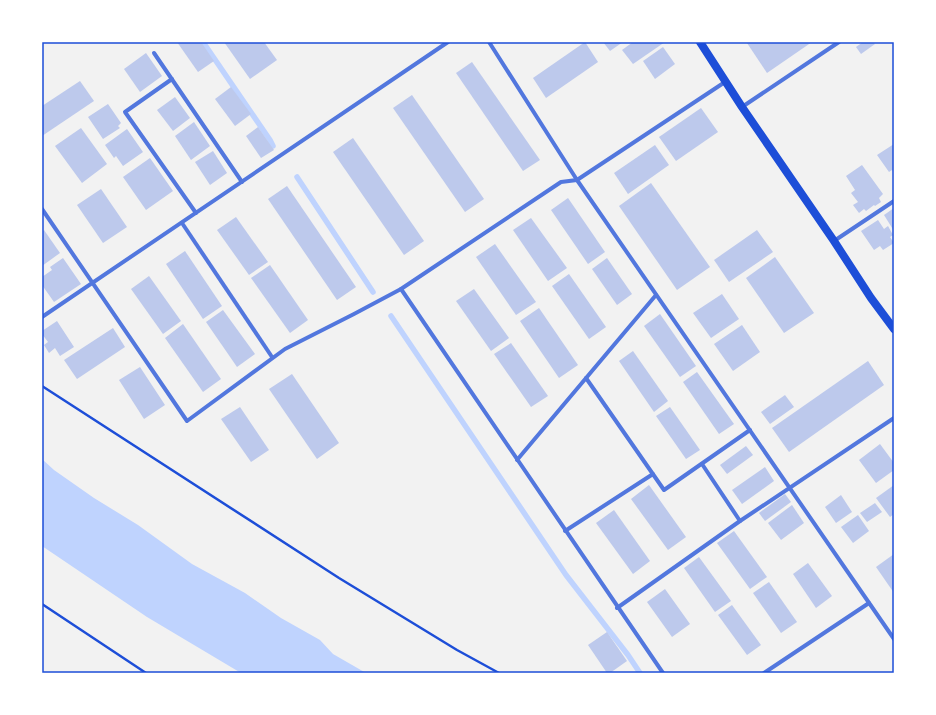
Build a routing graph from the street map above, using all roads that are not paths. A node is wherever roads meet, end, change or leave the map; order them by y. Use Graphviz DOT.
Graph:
graph roads {
  1 [pos="448,42"];
  2 [pos="489,42"];
  3 [pos="700,42"];
  4 [pos="839,42"];
  5 [pos="154,53"];
  6 [pos="172,80"];
  7 [pos="725,82"];
  8 [pos="742,107"];
  9 [pos="577,180"];
  10 [pos="242,182"];
  11 [pos="894,201"];
  12 [pos="42,209"];
  13 [pos="196,213"];
  14 [pos="182,223"];
  15 [pos="834,241"];
  16 [pos="93,283"];
  17 [pos="401,289"];
  18 [pos="656,295"];
  19 [pos="42,318"];
  20 [pos="894,329"];
  21 [pos="272,357"];
  22 [pos="586,378"];
  23 [pos="894,418"];
  24 [pos="750,430"];
  25 [pos="517,460"];
  26 [pos="702,464"];
  27 [pos="653,474"];
  28 [pos="789,487"];
  29 [pos="740,521"];
  30 [pos="565,531"];
  31 [pos="869,603"];
  32 [pos="617,608"];
  33 [pos="894,639"];
  34 [pos="662,673"];
  35 [pos="764,673"];
  1 -- 10 [label="street"];
  2 -- 9 [label="street"];
  3 -- 7 [label="main road"];
  4 -- 8 [label="street"];
  5 -- 6 [label="street"];
  6 -- 10 [label="street"];
  6 -- 13 [label="street"];
  7 -- 8 [label="main road"];
  7 -- 9 [label="street"];
  8 -- 15 [label="main road"];
  9 -- 17 [label="street"];
  9 -- 18 [label="street"];
  10 -- 13 [label="street"];
  11 -- 15 [label="street"];
  12 -- 16 [label="street"];
  13 -- 14 [label="street"];
  14 -- 16 [label="street"];
  14 -- 21 [label="street"];
  15 -- 20 [label="main road"];
  16 -- 19 [label="street"];
  16 -- 21 [label="street"];
  17 -- 21 [label="street"];
  17 -- 25 [label="street"];
  18 -- 22 [label="street"];
  18 -- 24 [label="street"];
  22 -- 25 [label="street"];
  22 -- 27 [label="street"];
  23 -- 28 [label="street"];
  24 -- 26 [label="street"];
  24 -- 28 [label="street"];
  25 -- 30 [label="street"];
  26 -- 27 [label="street"];
  26 -- 29 [label="street"];
  27 -- 30 [label="street"];
  28 -- 29 [label="street"];
  28 -- 31 [label="street"];
  29 -- 32 [label="street"];
  30 -- 32 [label="street"];
  31 -- 33 [label="street"];
  31 -- 35 [label="street"];
  32 -- 34 [label="street"];
}
